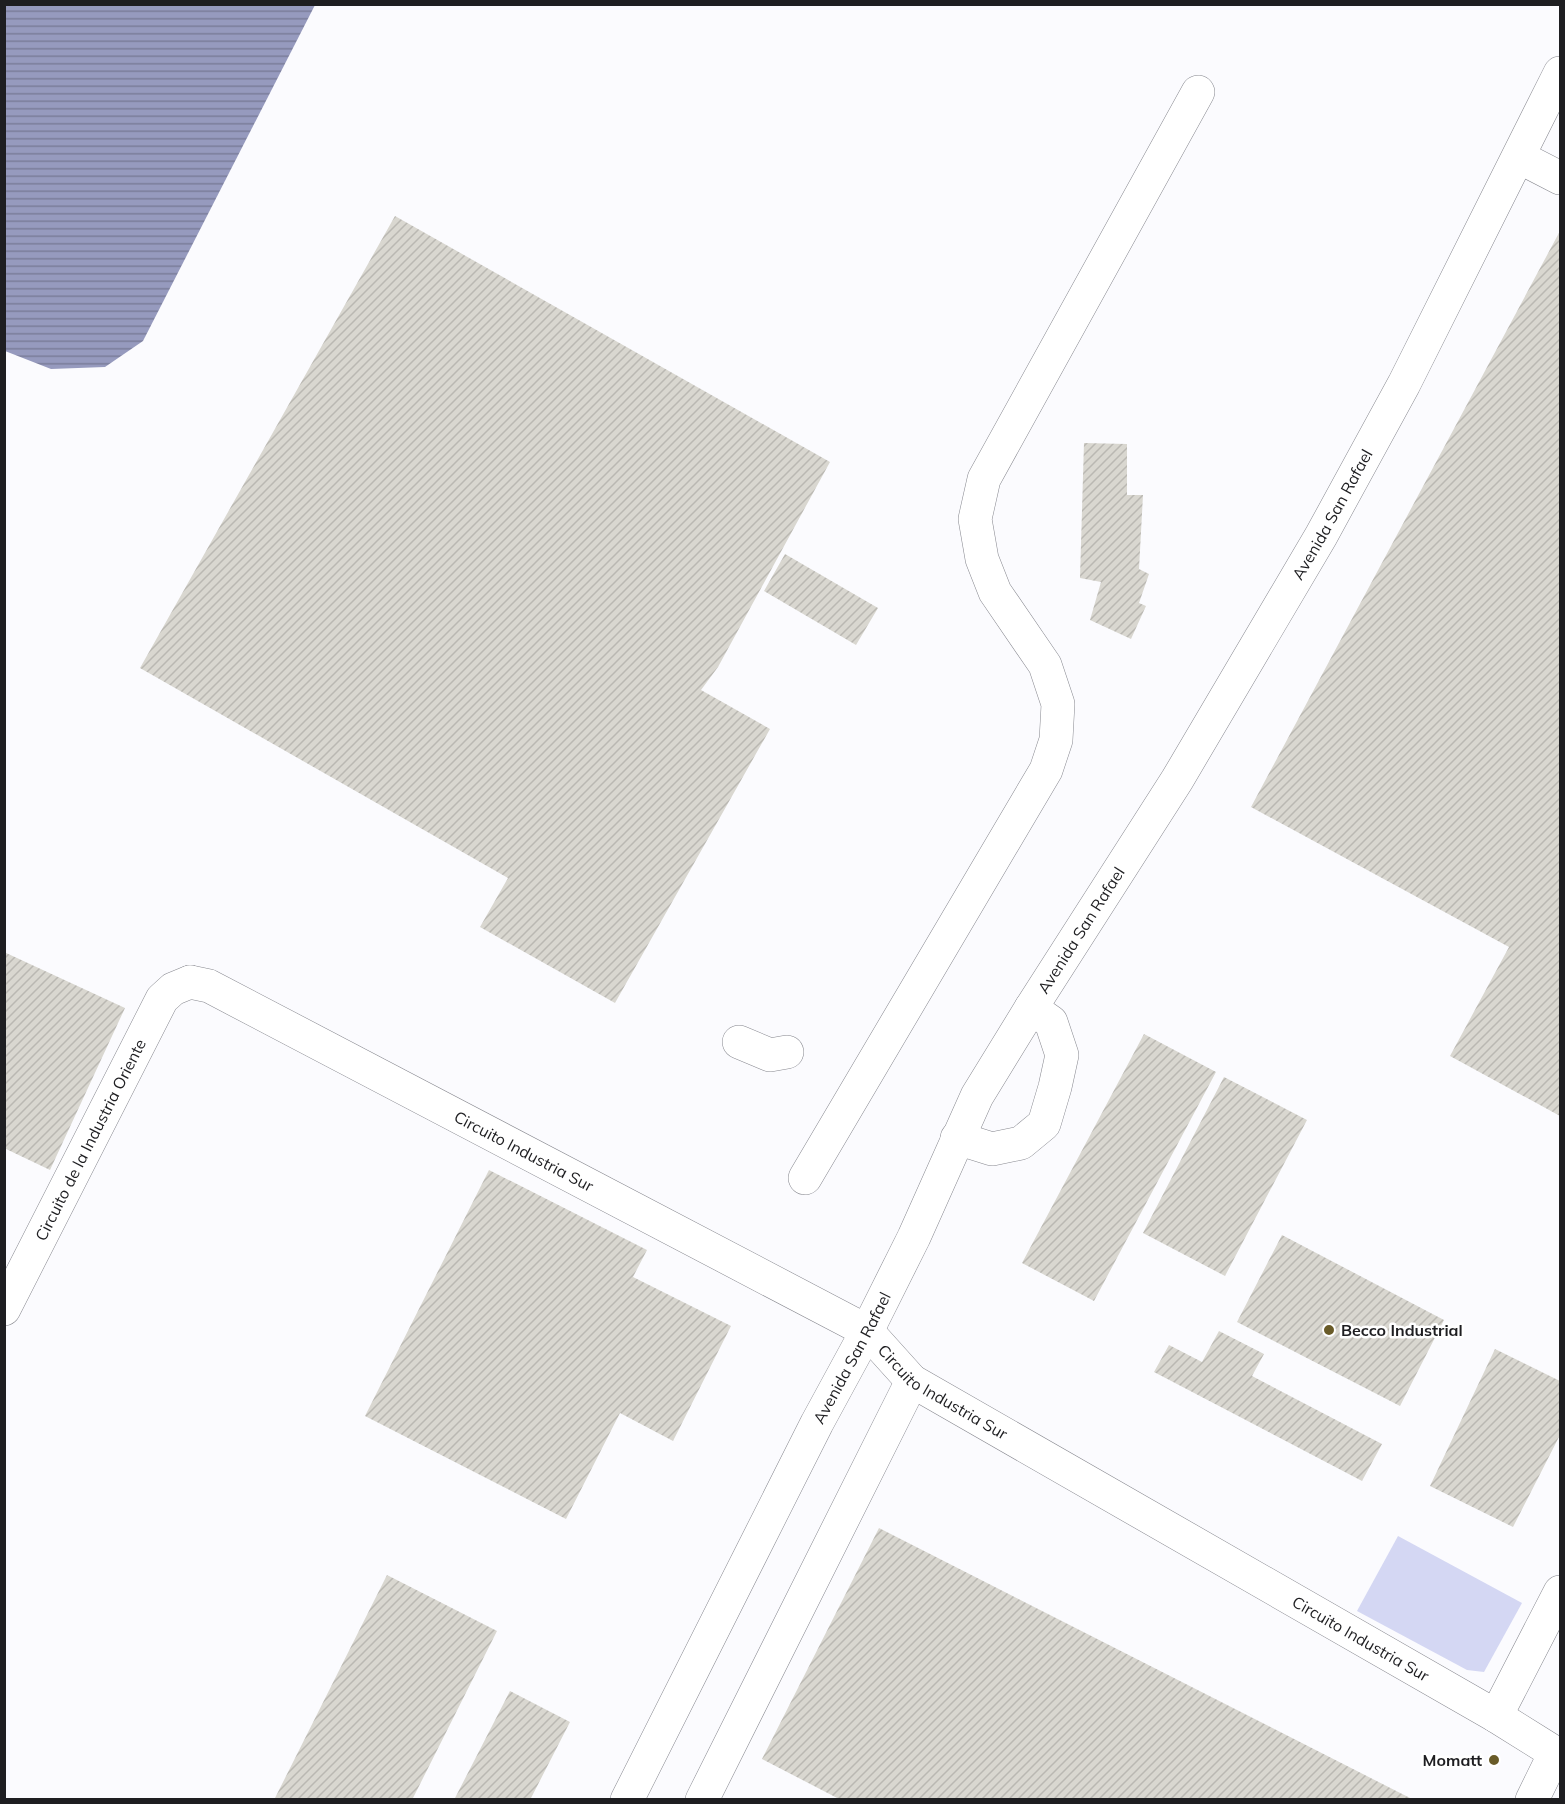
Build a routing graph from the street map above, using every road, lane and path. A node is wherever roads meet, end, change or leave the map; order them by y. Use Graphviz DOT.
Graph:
graph roads {
  1 [pos="1560,72"];
  2 [pos="1198,92"];
  3 [pos="1519,157"];
  4 [pos="1560,178"];
  5 [pos="190,982"];
  6 [pos="1031,1008"];
  7 [pos="739,1042"];
  8 [pos="787,1052"];
  9 [pos="957,1138"];
  10 [pos="806,1178"];
  11 [pos="4,1309"];
  12 [pos="867,1331"];
  13 [pos="912,1381"];
  14 [pos="1560,1592"];
  15 [pos="1496,1716"];
  16 [pos="1558,1755"];
  17 [pos="627,1800"];
  18 [pos="702,1800"];
  19 [pos="1532,1800"];
  1 -- 3 [label="main road, Avenida San Rafael"];
  2 -- 10 [label="main road"];
  3 -- 4 [label="main road"];
  3 -- 6 [label="main road, Avenida San Rafael"];
  5 -- 11 [label="main road, Circuito de la Industria Oriente"];
  5 -- 12 [label="main road, Circuito Industria Sur"];
  6 -- 9 [label="main road, Avenida San Rafael"];
  6 -- 9 [label="main road"];
  7 -- 8 [label="main road"];
  9 -- 12 [label="main road, Avenida San Rafael"];
  12 -- 13 [label="main road, Circuito Industria Sur"];
  12 -- 17 [label="main road, Avenida San Rafael"];
  13 -- 15 [label="main road, Circuito Industria Sur"];
  13 -- 18 [label="main road"];
  14 -- 15 [label="main road"];
  15 -- 16 [label="main road, Circuito Industria Sur"];
  16 -- 19 [label="main road"];
}
